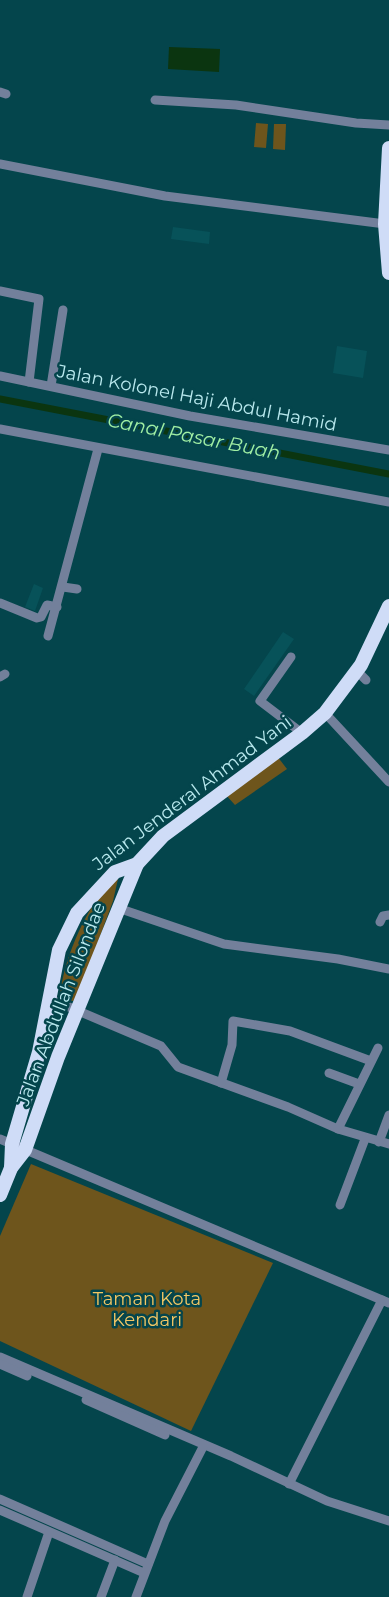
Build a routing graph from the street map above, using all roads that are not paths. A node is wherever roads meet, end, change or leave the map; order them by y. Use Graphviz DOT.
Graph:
graph roads {
  1 [pos="155,100"];
  2 [pos="389,125"];
  3 [pos="389,148"];
  4 [pos="0,164"];
  5 [pos="388,174"];
  6 [pos="385,224"];
  7 [pos="389,274"];
  8 [pos="0,291"];
  9 [pos="63,310"];
  10 [pos="0,376"];
  11 [pos="29,382"];
  12 [pos="51,386"];
  13 [pos="0,429"];
  14 [pos="98,449"];
  15 [pos="389,450"];
  16 [pos="389,502"];
  17 [pos="63,586"];
  18 [pos="77,590"];
  19 [pos="0,603"];
  20 [pos="57,606"];
  21 [pos="387,615"];
  22 [pos="48,636"];
  23 [pos="291,657"];
  24 [pos="325,713"];
  25 [pos="302,733"];
  26 [pos="389,782"];
  27 [pos="137,864"];
  28 [pos="115,872"];
  29 [pos="129,884"];
  30 [pos="118,908"];
  31 [pos="389,915"];
  32 [pos="380,922"];
  33 [pos="389,969"];
  34 [pos="50,999"];
  35 [pos="77,1010"];
  36 [pos="378,1048"];
  37 [pos="371,1061"];
  38 [pos="330,1072"];
  39 [pos="221,1083"];
  40 [pos="359,1084"];
  41 [pos="389,1115"];
  42 [pos="338,1129"];
  43 [pos="365,1139"];
  44 [pos="379,1142"];
  45 [pos="12,1144"];
  46 [pos="389,1144"];
  47 [pos="3,1189"];
  48 [pos="340,1204"];
  49 [pos="385,1301"];
  50 [pos="0,1357"];
  51 [pos="0,1364"];
  52 [pos="202,1448"];
  53 [pos="290,1484"];
  54 [pos="0,1499"];
  55 [pos="0,1510"];
  56 [pos="389,1521"];
  57 [pos="389,1528"];
  58 [pos="49,1532"];
  59 [pos="115,1560"];
  60 [pos="148,1564"];
  61 [pos="144,1573"];
  62 [pos="27,1597"];
  63 [pos="101,1597"];
  64 [pos="136,1597"];
  1 -- 2 [label="street"];
  3 -- 5 [label="highway"];
  4 -- 6 [label="street"];
  5 -- 6 [label="highway"];
  6 -- 7 [label="highway"];
  8 -- 11 [label="street"];
  9 -- 12 [label="street"];
  10 -- 11 [label="street, Jalan Kolonel Haji Abdul Hamid"];
  11 -- 12 [label="street, Jalan Kolonel Haji Abdul Hamid"];
  12 -- 15 [label="street, Jalan Kolonel Haji Abdul Hamid"];
  13 -- 14 [label="street"];
  14 -- 16 [label="street"];
  14 -- 17 [label="street"];
  17 -- 18 [label="street"];
  17 -- 20 [label="street"];
  19 -- 20 [label="street"];
  20 -- 22 [label="street"];
  21 -- 24 [label="highway, Jalan Jenderal Ahmad Yani"];
  23 -- 25 [label="street"];
  24 -- 25 [label="highway, Jalan Jenderal Ahmad Yani"];
  24 -- 26 [label="street"];
  25 -- 27 [label="highway, Jalan Jenderal Ahmad Yani"];
  27 -- 28 [label="highway, Jalan Jenderal Ahmad Yani"];
  27 -- 29 [label="highway, Jalan Abdullah Silondae"];
  28 -- 29 [label="highway"];
  28 -- 34 [label="highway, Jalan Jenderal Ahmad Yani"];
  29 -- 30 [label="highway, Jalan Abdullah Silondae"];
  30 -- 33 [label="street"];
  30 -- 35 [label="highway, Jalan Abdullah Silondae"];
  31 -- 32 [label="street"];
  34 -- 35 [label="street"];
  34 -- 45 [label="highway, Jalan Jenderal Ahmad Yani"];
  35 -- 39 [label="street"];
  35 -- 45 [label="highway, Jalan Abdullah Silondae"];
  36 -- 37 [label="street"];
  37 -- 39 [label="street"];
  37 -- 40 [label="street"];
  38 -- 40 [label="street"];
  39 -- 42 [label="street"];
  40 -- 42 [label="street"];
  41 -- 44 [label="street"];
  42 -- 43 [label="street"];
  43 -- 44 [label="street"];
  43 -- 48 [label="street"];
  44 -- 46 [label="street"];
  45 -- 47 [label="highway, Jalan Abdullah Silondae"];
  45 -- 49 [label="street"];
  49 -- 53 [label="street"];
  50 -- 52 [label="street"];
  51 -- 52 [label="street"];
  52 -- 53 [label="street"];
  52 -- 57 [label="street"];
  52 -- 60 [label="street"];
  53 -- 56 [label="street"];
  54 -- 60 [label="street"];
  55 -- 58 [label="street"];
  58 -- 59 [label="street"];
  58 -- 62 [label="street"];
  59 -- 61 [label="street"];
  59 -- 63 [label="street"];
  60 -- 61 [label="street"];
  61 -- 64 [label="street"];
}
